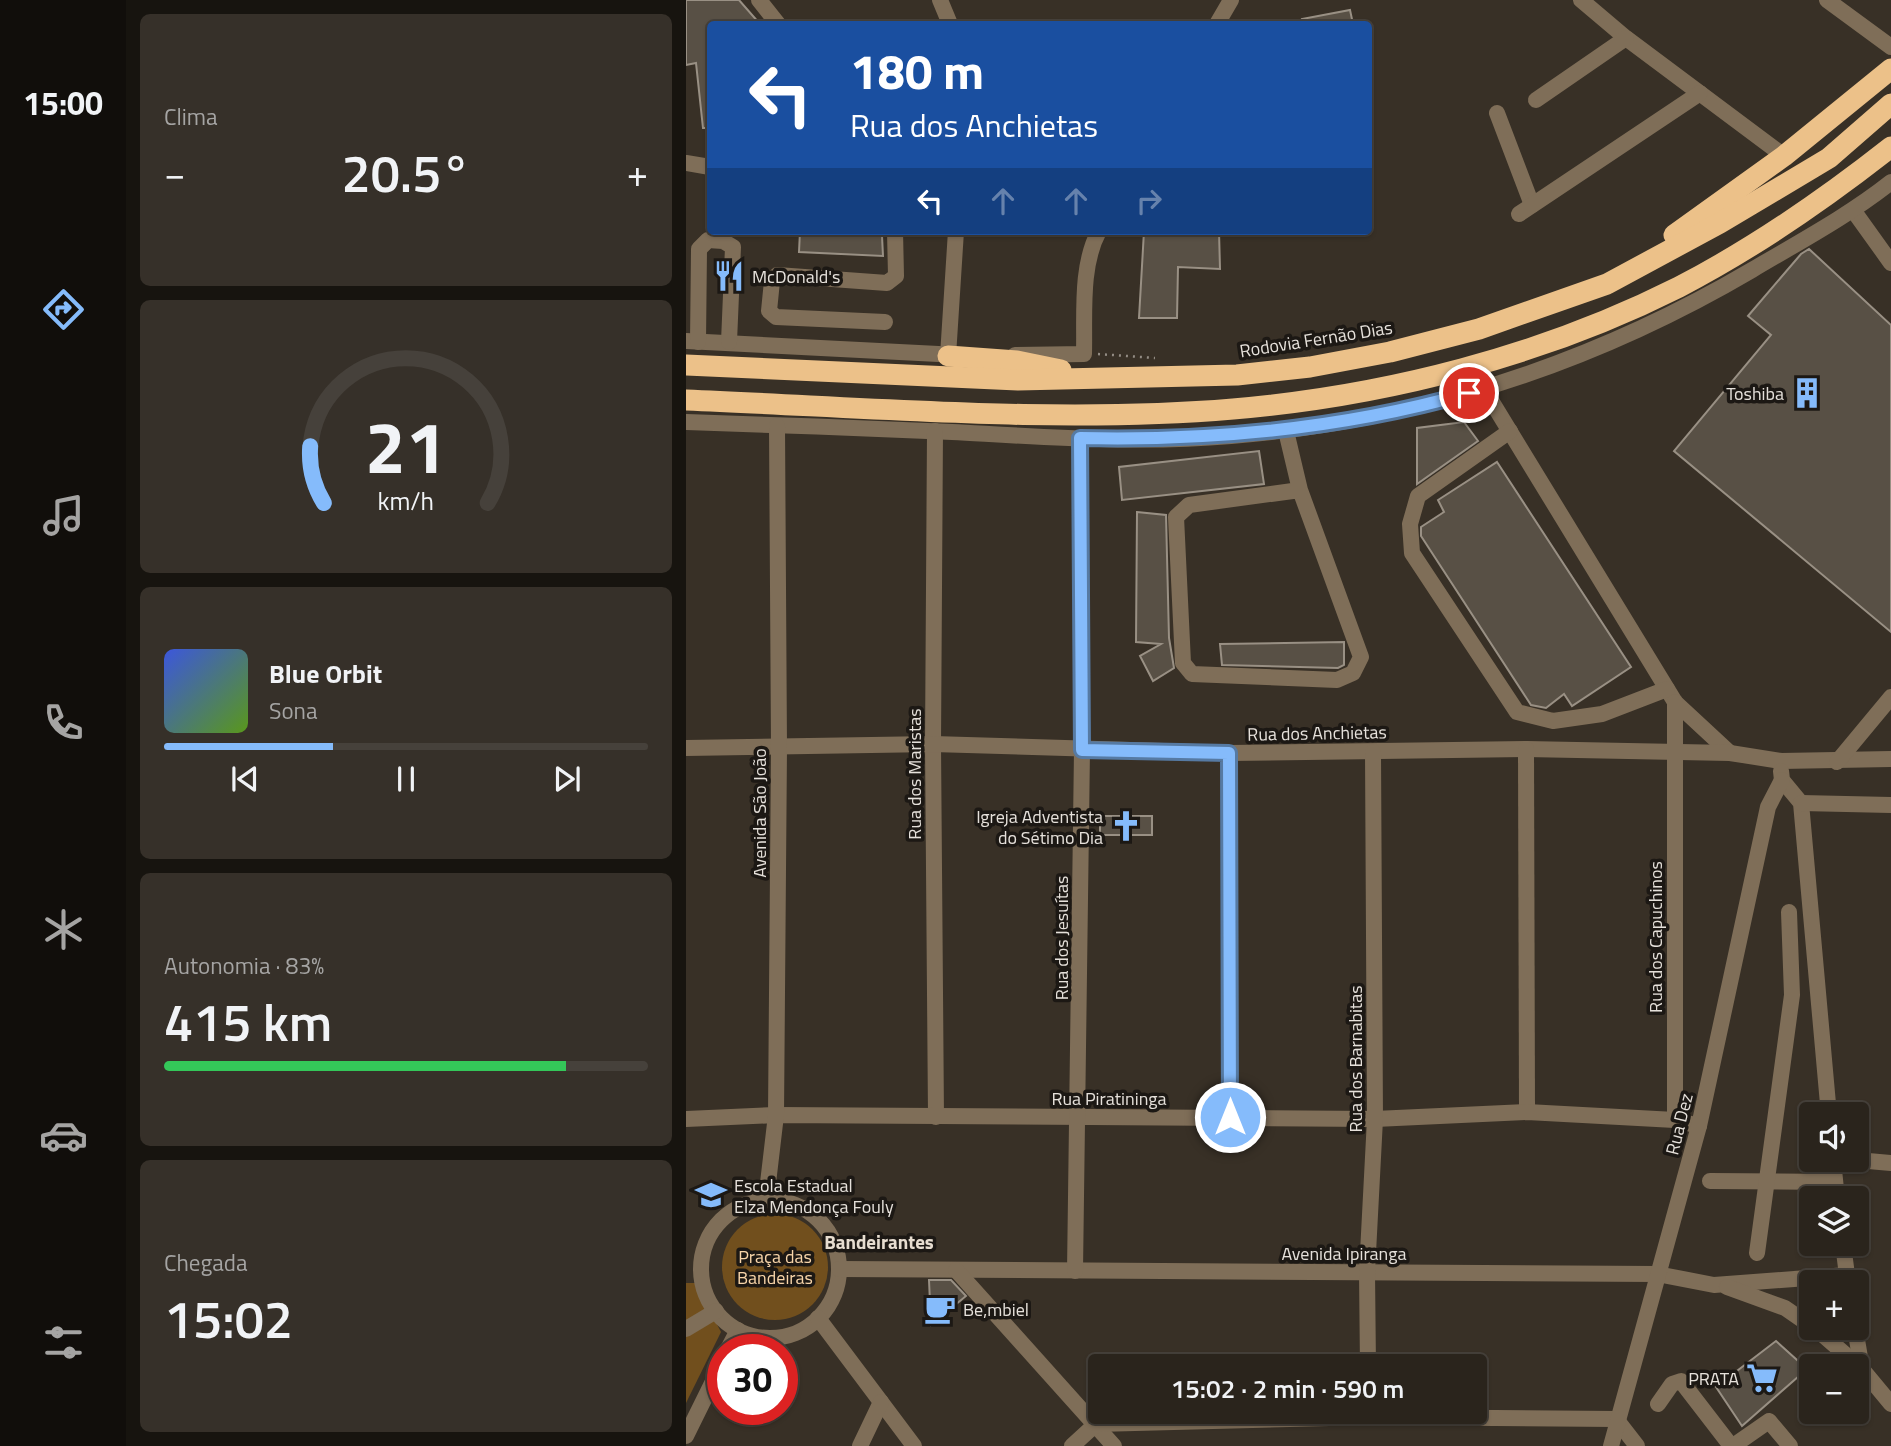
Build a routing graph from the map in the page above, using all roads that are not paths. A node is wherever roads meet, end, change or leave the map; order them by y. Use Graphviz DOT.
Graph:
graph roads {
  1 [pos="759,0"];
  2 [pos="940,0"];
  3 [pos="1231,0"];
  4 [pos="1827,0"];
  5 [pos="1582,1"];
  6 [pos="776,21"];
  7 [pos="949,21"];
  8 [pos="1219,21"];
  9 [pos="1626,38"];
  10 [pos="1891,47"];
  11 [pos="1891,69"];
  12 [pos="1700,93"];
  13 [pos="1536,100"];
  14 [pos="1891,104"];
  15 [pos="1497,113"];
  16 [pos="1891,146"];
  17 [pos="1784,156"];
  18 [pos="686,163"];
  19 [pos="707,166"];
  20 [pos="1891,182"];
  21 [pos="1853,210"];
  22 [pos="895,235"];
  23 [pos="956,235"];
  24 [pos="1097,235"];
  25 [pos="1891,263"];
  26 [pos="1607,284"];
  27 [pos="885,322"];
  28 [pos="692,342"];
  29 [pos="729,342"];
  30 [pos="948,355"];
  31 [pos="686,365"];
  32 [pos="1094,376"];
  33 [pos="1484,389"];
  34 [pos="686,400"];
  35 [pos="686,422"];
  36 [pos="777,426"];
  37 [pos="935,431"];
  38 [pos="1286,431"];
  39 [pos="1510,431"];
  40 [pos="1080,438"];
  41 [pos="1300,490"];
  42 [pos="1671,696"];
  43 [pos="1891,697"];
  44 [pos="933,744"];
  45 [pos="686,748"];
  46 [pos="779,748"];
  47 [pos="1526,749"];
  48 [pos="1082,750"];
  49 [pos="1373,752"];
  50 [pos="1229,753"];
  51 [pos="1730,753"];
  52 [pos="1674,754"];
  53 [pos="1891,759"];
  54 [pos="1781,761"];
  55 [pos="1837,761"];
  56 [pos="1782,780"];
  57 [pos="1801,803"];
  58 [pos="1891,805"];
  59 [pos="1789,912"];
  60 [pos="1828,1102"];
  61 [pos="1527,1112"];
  62 [pos="776,1115"];
  63 [pos="936,1117"];
  64 [pos="1079,1117"];
  65 [pos="1230,1117"];
  66 [pos="686,1119"];
  67 [pos="1375,1119"];
  68 [pos="1675,1120"];
  69 [pos="1699,1126"];
  70 [pos="1869,1161"];
  71 [pos="1891,1163"];
  72 [pos="1834,1172"];
  73 [pos="1710,1181"];
  74 [pos="1766,1181"];
  75 [pos="1835,1182"];
  76 [pos="1835,1186"];
  77 [pos="766,1200"];
  78 [pos="1757,1253"];
  79 [pos="839,1269"];
  80 [pos="956,1270"];
  81 [pos="693,1271"];
  82 [pos="1075,1271"];
  83 [pos="1367,1272"];
  84 [pos="1657,1274"];
  85 [pos="1799,1281"];
  86 [pos="1714,1284"];
  87 [pos="716,1311"];
  88 [pos="818,1318"];
  89 [pos="1799,1318"];
  90 [pos="686,1329"];
  91 [pos="738,1330"];
  92 [pos="736,1334"];
  93 [pos="1829,1340"];
  94 [pos="1368,1354"];
  95 [pos="1845,1354"];
  96 [pos="1869,1377"];
  97 [pos="707,1393"];
  98 [pos="881,1402"];
  99 [pos="1658,1404"];
  100 [pos="1891,1404"];
  101 [pos="1088,1415"];
  102 [pos="1487,1416"];
  103 [pos="1616,1419"];
  104 [pos="1096,1424"];
  105 [pos="686,1436"];
  106 [pos="860,1446"];
  107 [pos="914,1446"];
  108 [pos="1072,1446"];
  109 [pos="1114,1446"];
  110 [pos="1611,1446"];
  111 [pos="1637,1446"];
  112 [pos="1732,1446"];
  113 [pos="1790,1446"];
  1 -- 6 [label="street"];
  2 -- 7 [label="street"];
  3 -- 8 [label="street"];
  4 -- 10 [label="street"];
  5 -- 9 [label="street"];
  9 -- 12 [label="street"];
  9 -- 13 [label="street"];
  11 -- 17 [label="highway"];
  12 -- 15 [label="street"];
  12 -- 17 [label="street"];
  14 -- 26 [label="highway, Rodovia Fernão Dias"];
  16 -- 34 [label="highway"];
  17 -- 26 [label="highway"];
  18 -- 19 [label="street"];
  20 -- 21 [label="street"];
  21 -- 25 [label="street"];
  21 -- 33 [label="street"];
  22 -- 27 [label="street"];
  23 -- 30 [label="street"];
  24 -- 30 [label="street"];
  26 -- 32 [label="highway, Rodovia Fernão Dias"];
  28 -- 29 [label="street"];
  28 -- 29 [label="street"];
  29 -- 30 [label="street"];
  30 -- 32 [label="highway"];
  31 -- 32 [label="highway, Rodovia Fernão Dias"];
  33 -- 38 [label="street"];
  33 -- 39 [label="street"];
  35 -- 36 [label="street"];
  36 -- 37 [label="street"];
  36 -- 46 [label="street, Avenida São João"];
  37 -- 40 [label="street"];
  37 -- 44 [label="street, Rua dos Maristas"];
  38 -- 40 [label="street"];
  38 -- 41 [label="street"];
  39 -- 42 [label="street"];
  39 -- 42 [label="street"];
  40 -- 48 [label="street, Rua dos Jesuítas"];
  41 -- 41 [label="street"];
  42 -- 51 [label="street"];
  42 -- 52 [label="street, Rua dos Capuchinos"];
  43 -- 55 [label="street"];
  44 -- 46 [label="street, Rua dos Anchietas"];
  44 -- 48 [label="street, Rua dos Anchietas"];
  44 -- 63 [label="street, Rua dos Maristas"];
  45 -- 46 [label="street, Rua dos Anchietas"];
  46 -- 62 [label="street, Avenida São João"];
  47 -- 49 [label="street, Rua dos Anchietas"];
  47 -- 52 [label="street, Rua dos Anchietas"];
  47 -- 61 [label="street"];
  48 -- 50 [label="street, Rua dos Anchietas"];
  48 -- 64 [label="street, Rua dos Jesuítas"];
  49 -- 50 [label="street, Rua dos Anchietas"];
  49 -- 67 [label="street, Rua dos Barnabitas"];
  50 -- 65 [label="street"];
  51 -- 52 [label="street, Rua dos Anchietas"];
  51 -- 54 [label="street, Rua dos Anchietas"];
  52 -- 68 [label="street, Rua dos Capuchinos"];
  53 -- 55 [label="street, Rua dos Anchietas"];
  54 -- 55 [label="street, Rua dos Anchietas"];
  54 -- 56 [label="street"];
  56 -- 57 [label="street"];
  56 -- 69 [label="street, Rua Dez"];
  57 -- 58 [label="street"];
  57 -- 60 [label="street"];
  59 -- 74 [label="street"];
  61 -- 67 [label="street, Rua Piratininga"];
  61 -- 68 [label="street, Rua Piratininga"];
  62 -- 63 [label="street, Rua Piratininga"];
  62 -- 66 [label="street, Rua Piratininga"];
  62 -- 77 [label="street, Avenida São João"];
  63 -- 64 [label="street, Rua Piratininga"];
  64 -- 65 [label="street, Rua Piratininga"];
  64 -- 82 [label="street, Rua dos Jesuítas"];
  65 -- 67 [label="street, Rua Piratininga"];
  67 -- 83 [label="street, Rua dos Barnabitas"];
  68 -- 69 [label="street, Rua Piratininga"];
  69 -- 84 [label="street, Rua Dez"];
  70 -- 71 [label="street"];
  72 -- 75 [label="street"];
  73 -- 74 [label="street"];
  74 -- 75 [label="street"];
  74 -- 78 [label="street"];
  75 -- 76 [label="street"];
  77 -- 79 [label="street"];
  77 -- 81 [label="street"];
  79 -- 80 [label="street, Avenida Ipiranga"];
  79 -- 88 [label="street"];
  80 -- 82 [label="street, Avenida Ipiranga"];
  80 -- 101 [label="street"];
  81 -- 87 [label="street"];
  82 -- 83 [label="street, Avenida Ipiranga"];
  83 -- 84 [label="street, Avenida Ipiranga"];
  83 -- 94 [label="street, Rua dos Barnabitas"];
  84 -- 86 [label="street, Avenida Ipiranga"];
  84 -- 103 [label="street, Rua Dez"];
  85 -- 86 [label="street, Avenida Ipiranga"];
  86 -- 89 [label="street"];
  87 -- 90 [label="street"];
  87 -- 91 [label="street"];
  88 -- 91 [label="street"];
  88 -- 98 [label="street"];
  91 -- 92 [label="street"];
  93 -- 95 [label="street"];
  96 -- 100 [label="street"];
  97 -- 105 [label="street"];
  98 -- 106 [label="street"];
  98 -- 107 [label="street"];
  99 -- 112 [label="street"];
  102 -- 103 [label="street"];
  103 -- 110 [label="street, Rua Dez"];
  103 -- 111 [label="street"];
  104 -- 108 [label="street"];
  104 -- 109 [label="street"];
  112 -- 113 [label="street"];
}
